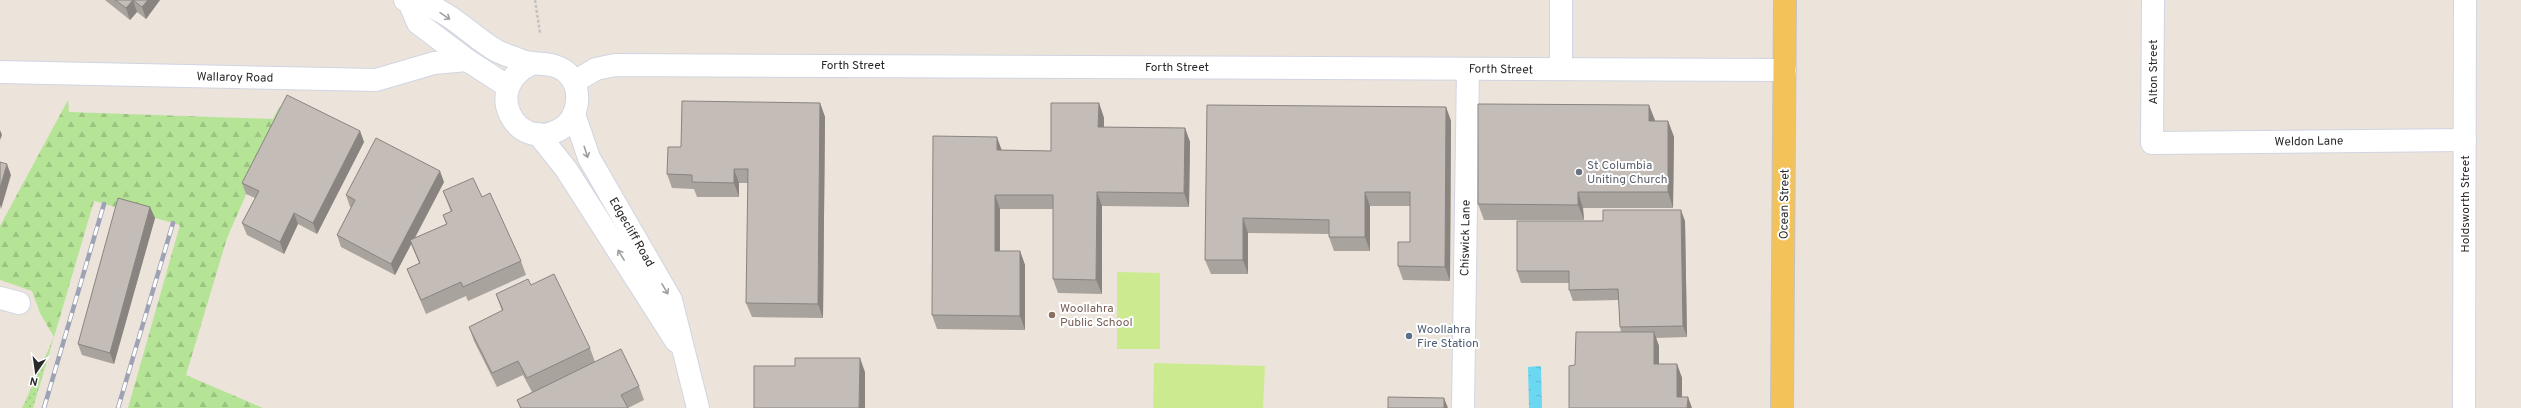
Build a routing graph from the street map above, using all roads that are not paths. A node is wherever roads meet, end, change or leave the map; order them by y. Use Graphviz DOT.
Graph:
graph roads {
  1 [pos="1561,0"];
  2 [pos="1785,0"];
  3 [pos="2153,0"];
  4 [pos="2465,0"];
  5 [pos="407,1"];
  6 [pos="467,60"];
  7 [pos="537,63"];
  8 [pos="1468,69"];
  9 [pos="1561,70"];
  10 [pos="1785,70"];
  11 [pos="0,72"];
  12 [pos="574,82"];
  13 [pos="508,86"];
  14 [pos="574,114"];
  15 [pos="538,134"];
  16 [pos="2465,140"];
  17 [pos="2152,143"];
  18 [pos="683,351"];
  19 [pos="698,408"];
  20 [pos="1463,408"];
  21 [pos="1782,408"];
  22 [pos="2464,408"];
  1 -- 9 [label="street"];
  2 -- 10 [label="main road, Ocean Street"];
  3 -- 17 [label="street, Alton Street"];
  4 -- 16 [label="street, Holdsworth Street"];
  5 -- 6 [label="street"];
  5 -- 7 [label="street, one-way"];
  6 -- 11 [label="street, Wallaroy Road"];
  6 -- 13 [label="street"];
  7 -- 12 [label="street"];
  7 -- 13 [label="street"];
  8 -- 9 [label="street, Forth Street"];
  8 -- 12 [label="street, Forth Street"];
  8 -- 20 [label="street, Chiswick Lane"];
  9 -- 10 [label="street, Forth Street"];
  10 -- 21 [label="main road, Ocean Street"];
  12 -- 14 [label="street"];
  13 -- 15 [label="street"];
  14 -- 15 [label="street"];
  14 -- 18 [label="street, Edgecliff Road, one-way"];
  18 -- 15 [label="street, Edgecliff Road, one-way"];
  16 -- 17 [label="street, Weldon Lane"];
  16 -- 22 [label="street, Holdsworth Street"];
  18 -- 19 [label="street, Edgecliff Road"];
}
